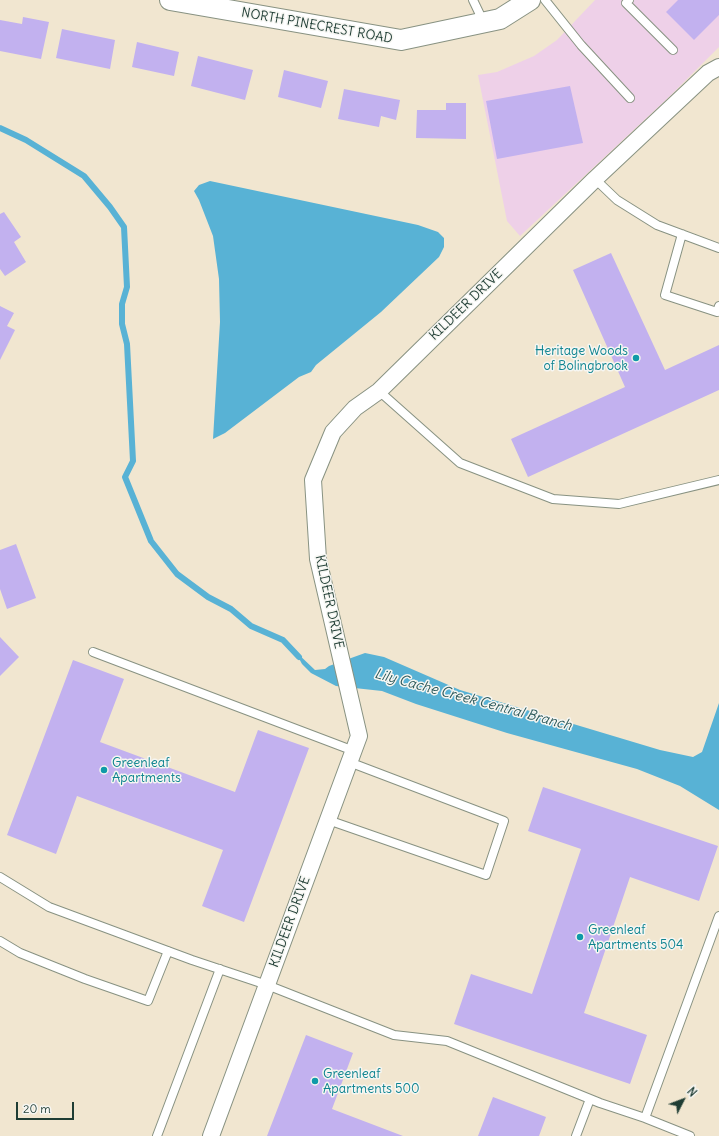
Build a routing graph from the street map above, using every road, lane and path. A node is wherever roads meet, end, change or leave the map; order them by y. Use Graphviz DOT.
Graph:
graph roads {
  1 [pos="472,0"];
  2 [pos="530,0"];
  3 [pos="544,0"];
  4 [pos="629,0"];
  5 [pos="181,1"];
  6 [pos="484,23"];
  7 [pos="673,50"];
  8 [pos="719,67"];
  9 [pos="630,98"];
  10 [pos="595,179"];
  11 [pos="682,234"];
  12 [pos="719,248"];
  13 [pos="719,306"];
  14 [pos="379,391"];
  15 [pos="719,480"];
  16 [pos="93,652"];
  17 [pos="352,756"];
  18 [pos="328,820"];
  19 [pos="0,877"];
  20 [pos="719,916"];
  21 [pos="0,941"];
  22 [pos="168,951"];
  23 [pos="220,970"];
  24 [pos="267,985"];
  25 [pos="590,1099"];
  26 [pos="645,1118"];
  27 [pos="157,1136"];
  28 [pos="211,1136"];
  29 [pos="576,1136"];
  30 [pos="690,1136"];
  1 -- 6 [label="lane"];
  2 -- 6 [label="street, NORTH PINECREST ROAD"];
  3 -- 9 [label="lane"];
  4 -- 7 [label="lane"];
  5 -- 6 [label="street, NORTH PINECREST ROAD"];
  8 -- 10 [label="street, KILDEER DRIVE"];
  10 -- 11 [label="lane"];
  10 -- 14 [label="street, KILDEER DRIVE"];
  11 -- 12 [label="lane"];
  11 -- 13 [label="lane"];
  14 -- 15 [label="lane"];
  14 -- 17 [label="street, KILDEER DRIVE"];
  16 -- 17 [label="lane"];
  17 -- 18 [label="street, KILDEER DRIVE"];
  17 -- 18 [label="lane"];
  18 -- 24 [label="street, KILDEER DRIVE"];
  19 -- 22 [label="lane"];
  20 -- 26 [label="lane"];
  21 -- 22 [label="lane"];
  22 -- 23 [label="lane"];
  23 -- 24 [label="lane"];
  23 -- 27 [label="lane"];
  24 -- 25 [label="lane"];
  24 -- 28 [label="street, KILDEER DRIVE"];
  25 -- 26 [label="lane"];
  25 -- 29 [label="lane"];
  26 -- 30 [label="lane"];
}
